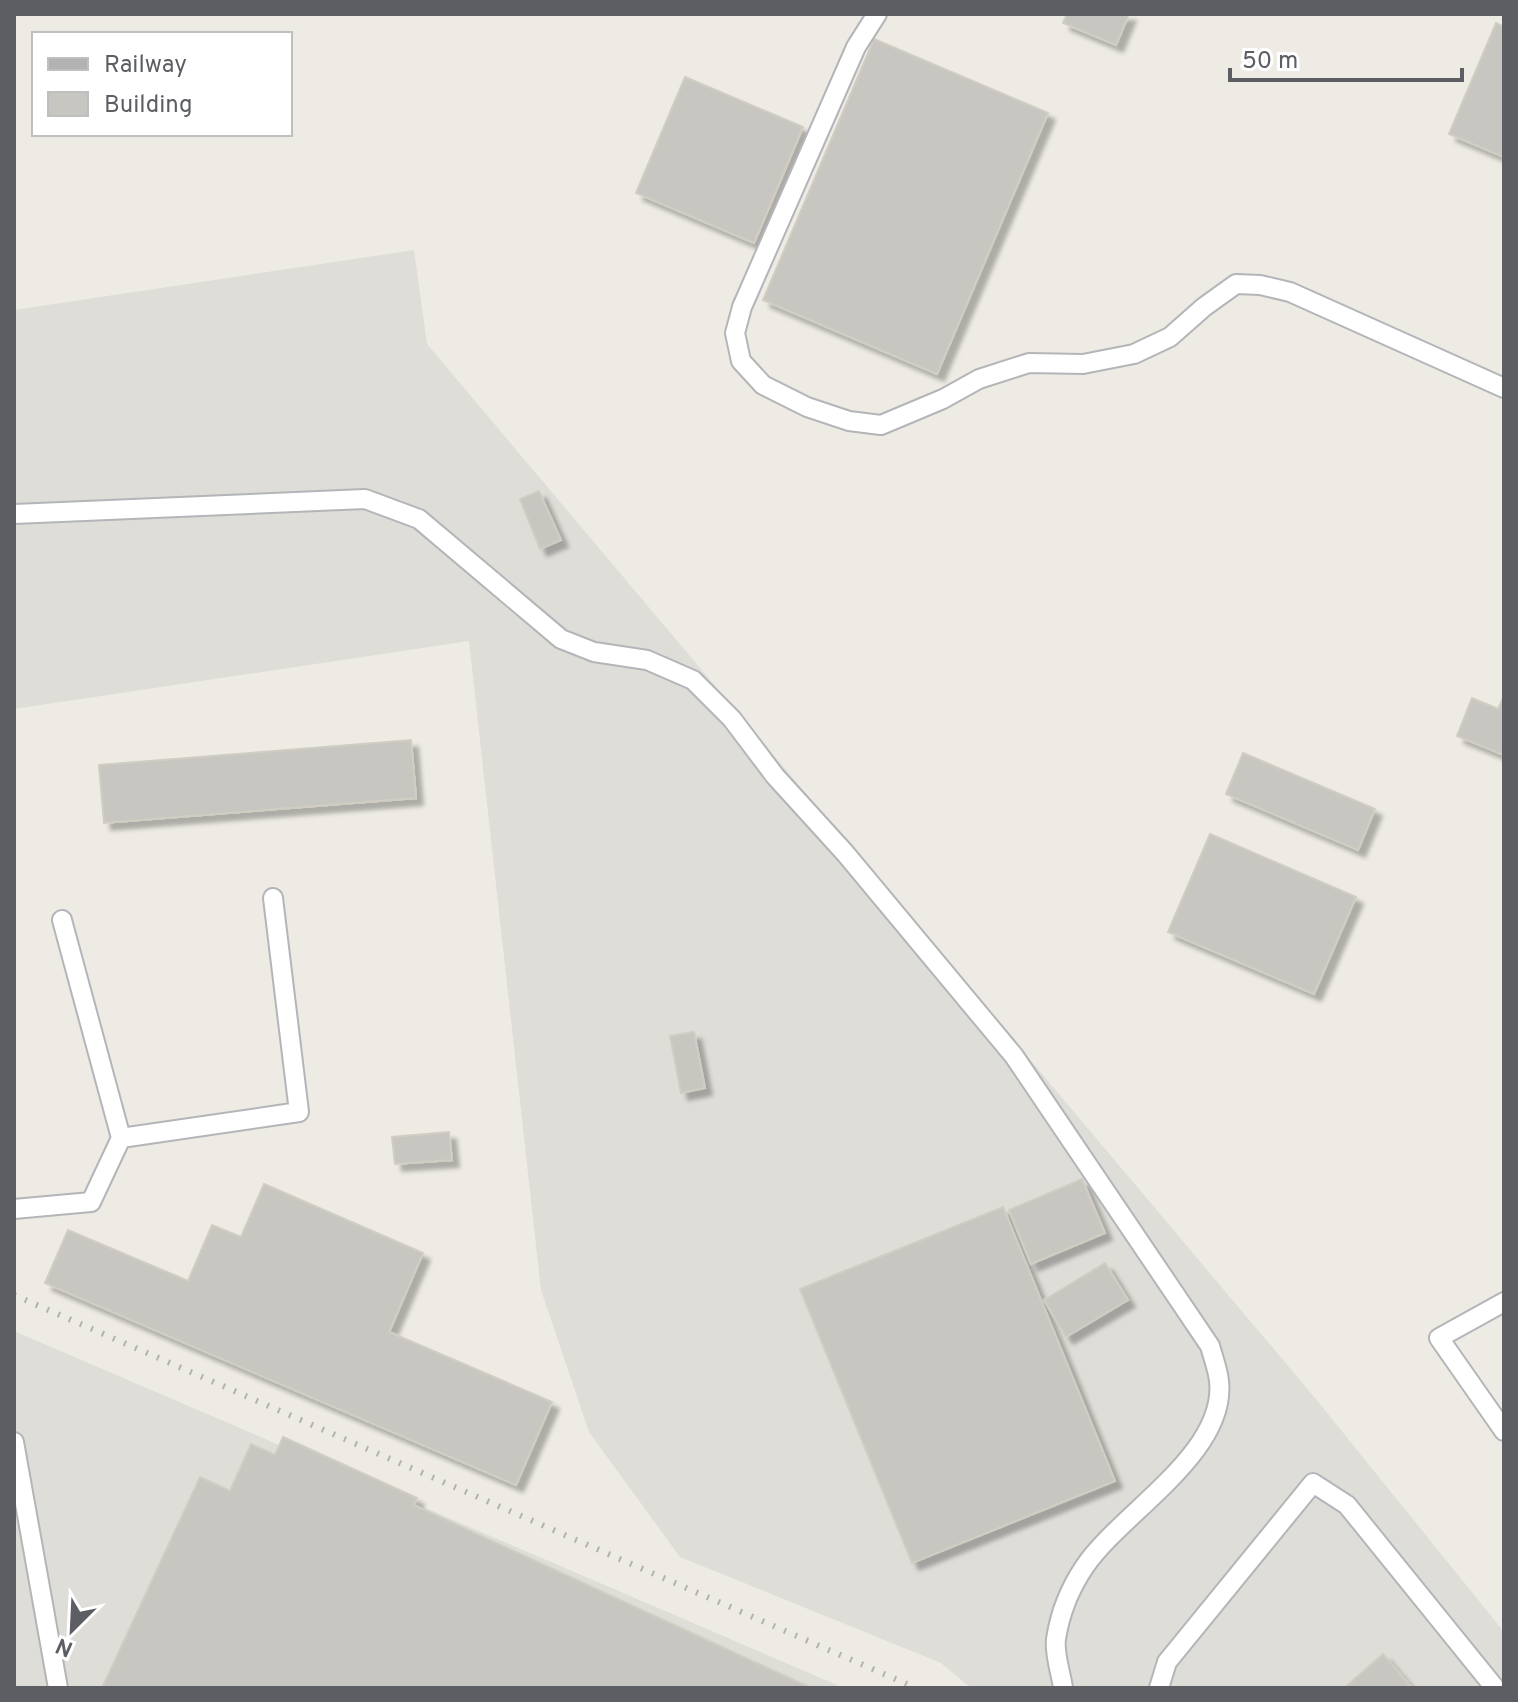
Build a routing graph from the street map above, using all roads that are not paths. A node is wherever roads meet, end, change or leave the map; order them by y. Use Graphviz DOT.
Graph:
graph roads {
  1 [pos="877,14"];
  2 [pos="1504,388"];
  3 [pos="14,514"];
  4 [pos="273,898"];
  5 [pos="62,920"];
  6 [pos="121,1138"];
  7 [pos="14,1209"];
  8 [pos="1504,1302"];
  9 [pos="1504,1431"];
  10 [pos="14,1442"];
  11 [pos="58,1688"];
  12 [pos="1063,1688"];
  13 [pos="1159,1688"];
  14 [pos="1495,1688"];
  1 -- 2 [label="lane"];
  3 -- 12 [label="lane"];
  4 -- 6 [label="lane"];
  5 -- 6 [label="lane"];
  6 -- 7 [label="lane"];
  8 -- 9 [label="lane"];
  10 -- 11 [label="lane"];
  13 -- 14 [label="lane"];
}
